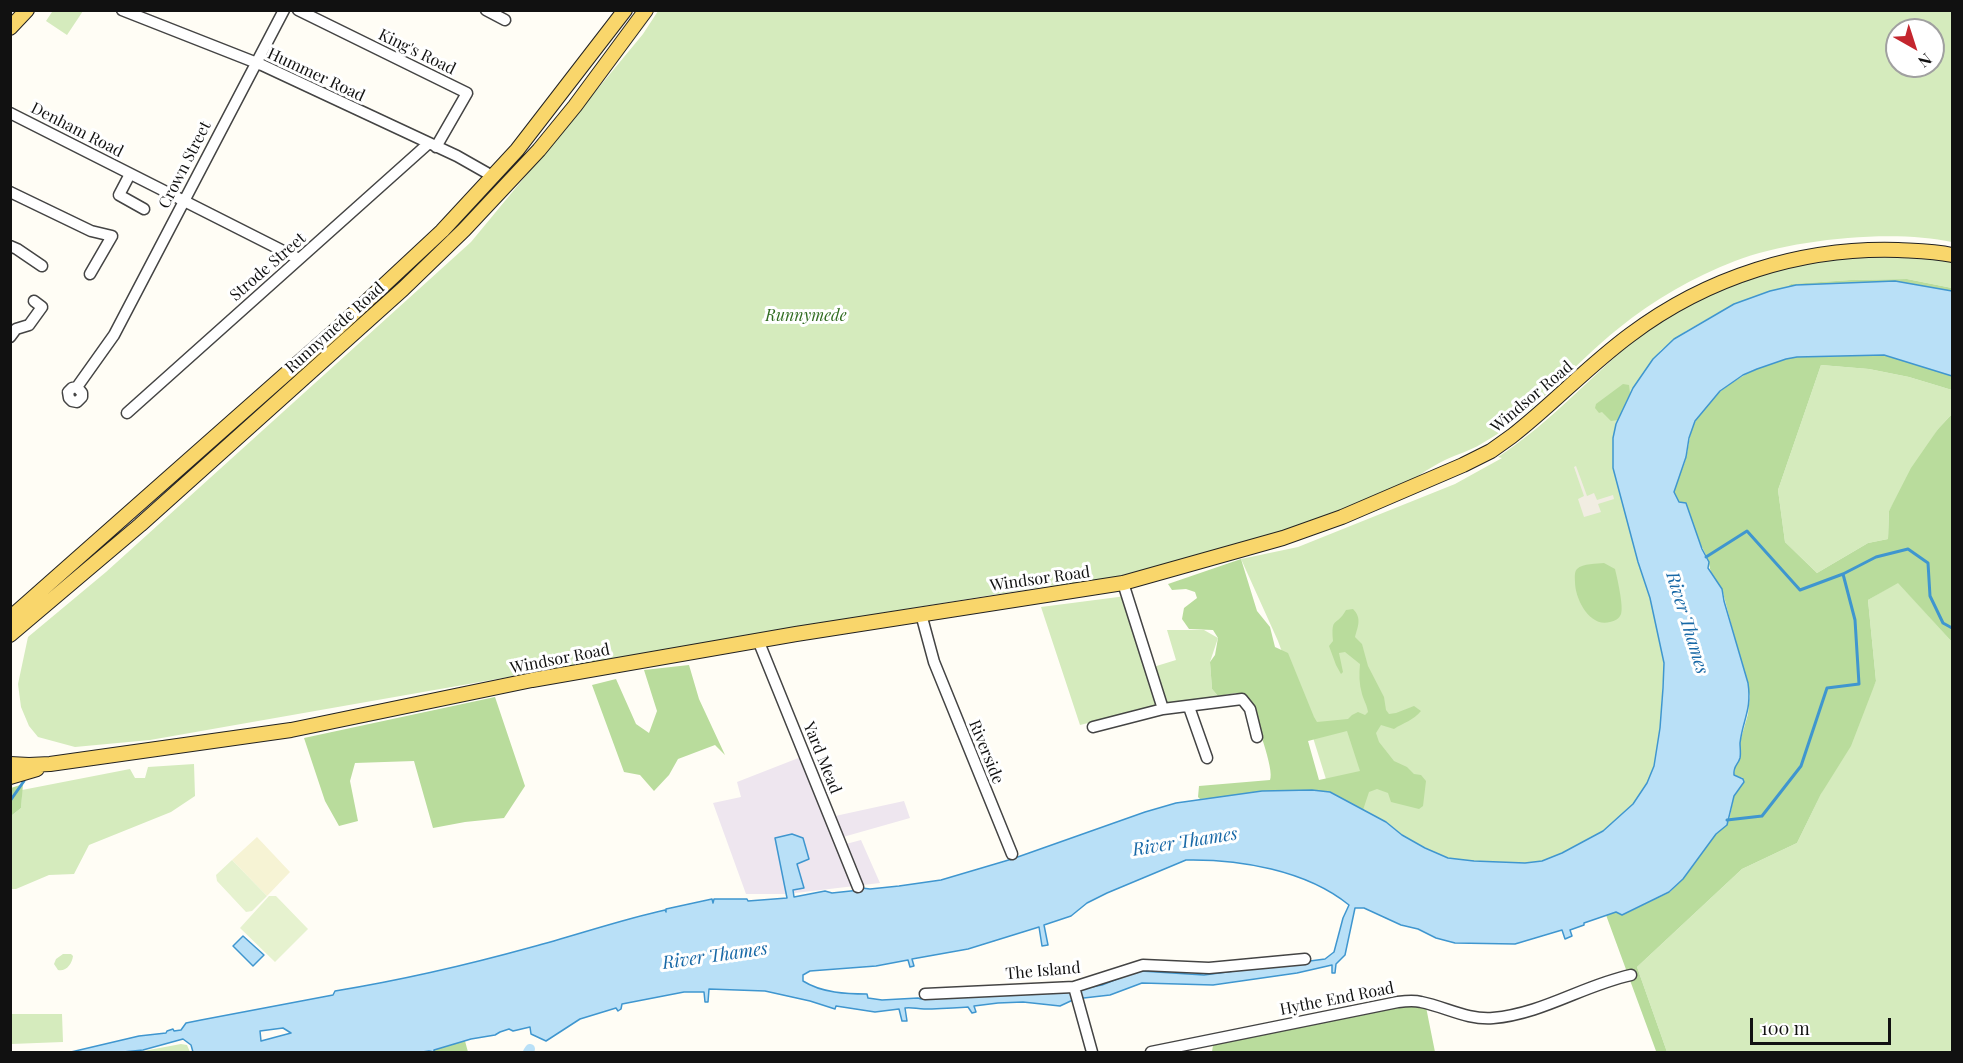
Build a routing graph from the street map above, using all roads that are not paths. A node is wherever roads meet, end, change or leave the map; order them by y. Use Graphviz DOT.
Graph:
graph roads {
  1 [pos="27,10"];
  2 [pos="122,10"];
  3 [pos="284,10"];
  4 [pos="298,10"];
  5 [pos="486,10"];
  6 [pos="625,10"];
  7 [pos="646,10"];
  8 [pos="505,20"];
  9 [pos="10,28"];
  10 [pos="255,63"];
  11 [pos="10,113"];
  12 [pos="432,145"];
  13 [pos="130,174"];
  14 [pos="494,177"];
  15 [pos="10,192"];
  16 [pos="183,200"];
  17 [pos="144,209"];
  18 [pos="10,246"];
  19 [pos="1953,255"];
  20 [pos="299,259"];
  21 [pos="42,266"];
  22 [pos="90,274"];
  23 [pos="34,301"];
  24 [pos="10,337"];
  25 [pos="77,387"];
  26 [pos="127,413"];
  27 [pos="1123,583"];
  28 [pos="921,614"];
  29 [pos="10,618"];
  30 [pos="10,635"];
  31 [pos="758,640"];
  32 [pos="1189,707"];
  33 [pos="1163,709"];
  34 [pos="1093,727"];
  35 [pos="1257,737"];
  36 [pos="10,753"];
  37 [pos="1207,758"];
  38 [pos="55,763"];
  39 [pos="10,764"];
  40 [pos="10,777"];
  41 [pos="1012,854"];
  42 [pos="858,886"];
  43 [pos="1305,959"];
  44 [pos="1631,975"];
  45 [pos="1074,987"];
  46 [pos="925,994"];
  47 [pos="1092,1053"];
  48 [pos="1151,1053"];
  1 -- 9 [label="main road"];
  2 -- 10 [label="street, Hummer Road"];
  3 -- 10 [label="street, Crown Street"];
  4 -- 12 [label="street, King's Road"];
  5 -- 8 [label="street"];
  6 -- 14 [label="main road, Runnymede Road"];
  7 -- 30 [label="main road, Runnymede Road"];
  10 -- 12 [label="street, Hummer Road"];
  10 -- 16 [label="street, Crown Street"];
  11 -- 13 [label="street, Denham Road"];
  12 -- 14 [label="street, Hummer Road"];
  12 -- 20 [label="street, Strode Street"];
  13 -- 16 [label="street, Denham Road"];
  13 -- 17 [label="street, Denham Road"];
  14 -- 29 [label="main road, Runnymede Road"];
  15 -- 22 [label="street"];
  16 -- 20 [label="street, Denham Road"];
  16 -- 25 [label="street, Crown Street"];
  18 -- 21 [label="street"];
  19 -- 27 [label="main road, Windsor Road"];
  20 -- 26 [label="street, Strode Street"];
  23 -- 24 [label="street"];
  27 -- 28 [label="main road, Windsor Road"];
  27 -- 33 [label="street"];
  28 -- 31 [label="main road, Windsor Road"];
  28 -- 41 [label="street, Riverside"];
  31 -- 38 [label="main road, Windsor Road"];
  31 -- 42 [label="street, Yard Mead"];
  32 -- 33 [label="street"];
  32 -- 35 [label="street"];
  32 -- 37 [label="street"];
  33 -- 34 [label="street"];
  36 -- 38 [label="main road, Windsor Road"];
  38 -- 39 [label="main road, Windsor Road"];
  38 -- 40 [label="main road"];
  43 -- 45 [label="street, The Island"];
  44 -- 48 [label="street, Hythe End Road"];
  45 -- 46 [label="street, The Island"];
  45 -- 47 [label="street"];
}
